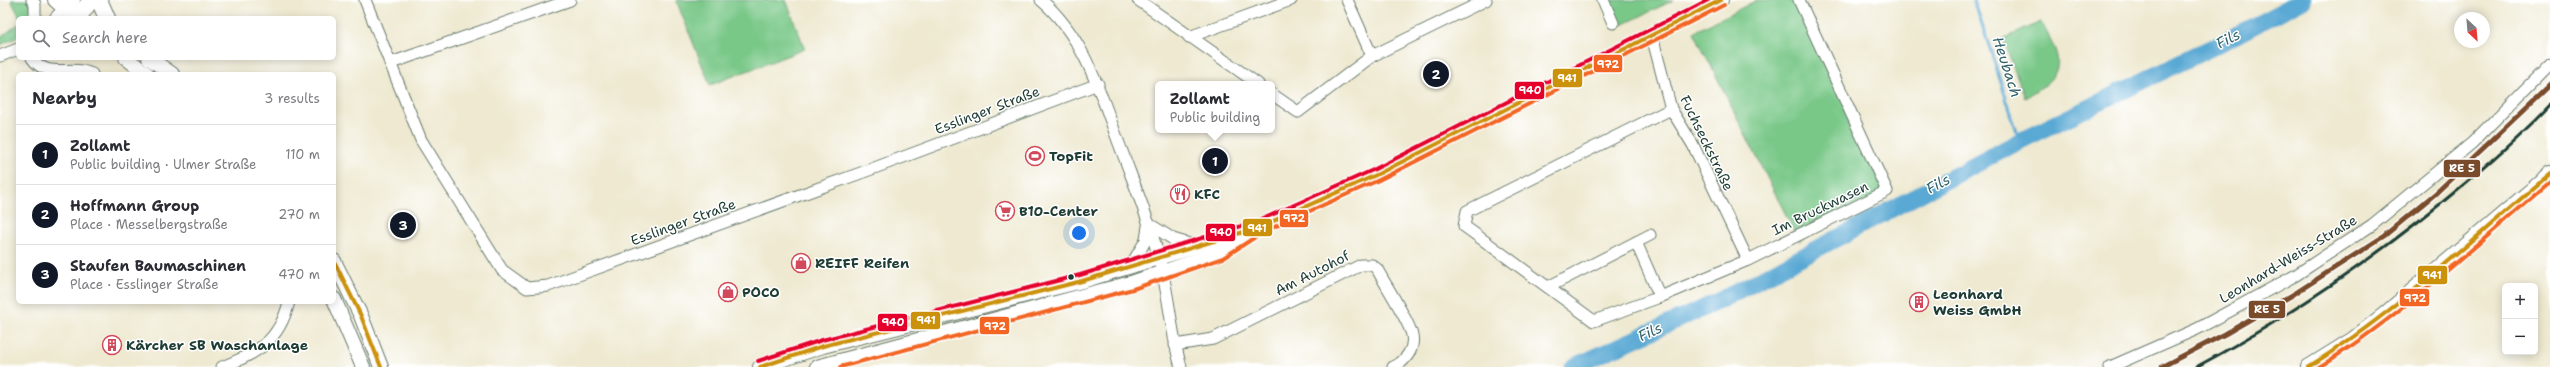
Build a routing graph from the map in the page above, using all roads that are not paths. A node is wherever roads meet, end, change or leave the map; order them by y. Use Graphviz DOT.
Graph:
graph roads {
  1 [pos="32,0"];
  2 [pos="91,0"];
  3 [pos="99,0"];
  4 [pos="365,0"];
  5 [pos="570,0"];
  6 [pos="1041,0"];
  7 [pos="1138,0"];
  8 [pos="1292,0"];
  9 [pos="1347,0"];
  10 [pos="1486,0"];
  11 [pos="1603,0"];
  12 [pos="1721,0"];
  13 [pos="1799,0"];
  14 [pos="71,12"];
  15 [pos="35,16"];
  16 [pos="106,16"];
  17 [pos="1613,23"];
  18 [pos="1652,36"];
  19 [pos="1189,37"];
  20 [pos="16,50"];
  21 [pos="0,56"];
  22 [pos="1372,56"];
  23 [pos="33,60"];
  24 [pos="129,60"];
  25 [pos="152,60"];
  26 [pos="391,63"];
  27 [pos="2550,64"];
  28 [pos="86,72"];
  29 [pos="144,72"];
  30 [pos="169,72"];
  31 [pos="1254,81"];
  32 [pos="1098,84"];
  33 [pos="1275,96"];
  34 [pos="1670,109"];
  35 [pos="2550,174"];
  36 [pos="1148,224"];
  37 [pos="1260,227"];
  38 [pos="1650,235"];
  39 [pos="1636,242"];
  40 [pos="1196,246"];
  41 [pos="1159,259"];
  42 [pos="1748,260"];
  43 [pos="336,265"];
  44 [pos="1130,267"];
  45 [pos="1163,273"];
  46 [pos="1548,287"];
  47 [pos="1660,297"];
  48 [pos="288,304"];
  49 [pos="336,304"];
  50 [pos="1175,345"];
  51 [pos="244,363"];
  52 [pos="843,363"];
  53 [pos="222,367"];
  54 [pos="363,367"];
  55 [pos="381,367"];
  56 [pos="760,367"];
  57 [pos="817,367"];
  58 [pos="1181,367"];
  59 [pos="1393,367"];
  60 [pos="2110,367"];
  61 [pos="2308,367"];
  1 -- 15 [label="street"];
  2 -- 14 [label="highway"];
  3 -- 16 [label="highway"];
  4 -- 26 [label="street, Esslinger Straße"];
  5 -- 26 [label="street"];
  6 -- 32 [label="street"];
  7 -- 19 [label="street"];
  8 -- 19 [label="street"];
  9 -- 22 [label="street"];
  10 -- 22 [label="street"];
  11 -- 17 [label="street"];
  12 -- 18 [label="main road"];
  13 -- 42 [label="street, Im Bruckwasen"];
  18 -- 34 [label="street, Fuchseckstraße"];
  18 -- 37 [label="main road"];
  19 -- 31 [label="street"];
  20 -- 21 [label="street"];
  22 -- 33 [label="street"];
  23 -- 28 [label="street"];
  24 -- 29 [label="main road"];
  25 -- 30 [label="main road"];
  26 -- 32 [label="street, Esslinger Straße"];
  27 -- 60 [label="street, Leonhard-Weiss-Straße"];
  32 -- 36 [label="street"];
  34 -- 42 [label="street, Fuchseckstraße"];
  34 -- 46 [label="street, Im Bruckwasen"];
  35 -- 61 [label="main road"];
  36 -- 40 [label="street"];
  36 -- 41 [label="street"];
  36 -- 44 [label="street"];
  37 -- 40 [label="main road"];
  37 -- 45 [label="main road"];
  38 -- 39 [label="street"];
  39 -- 46 [label="street"];
  39 -- 47 [label="street"];
  40 -- 41 [label="main road"];
  41 -- 44 [label="main road"];
  41 -- 45 [label="street"];
  42 -- 47 [label="street, Im Bruckwasen"];
  43 -- 55 [label="main road"];
  44 -- 56 [label="main road"];
  45 -- 50 [label="street"];
  45 -- 52 [label="main road"];
  46 -- 47 [label="street, Im Bruckwasen"];
  48 -- 51 [label="street"];
  49 -- 54 [label="main road"];
  50 -- 58 [label="street"];
  50 -- 59 [label="street, Am Autohof"];
  51 -- 53 [label="street"];
  52 -- 57 [label="main road"];
}
